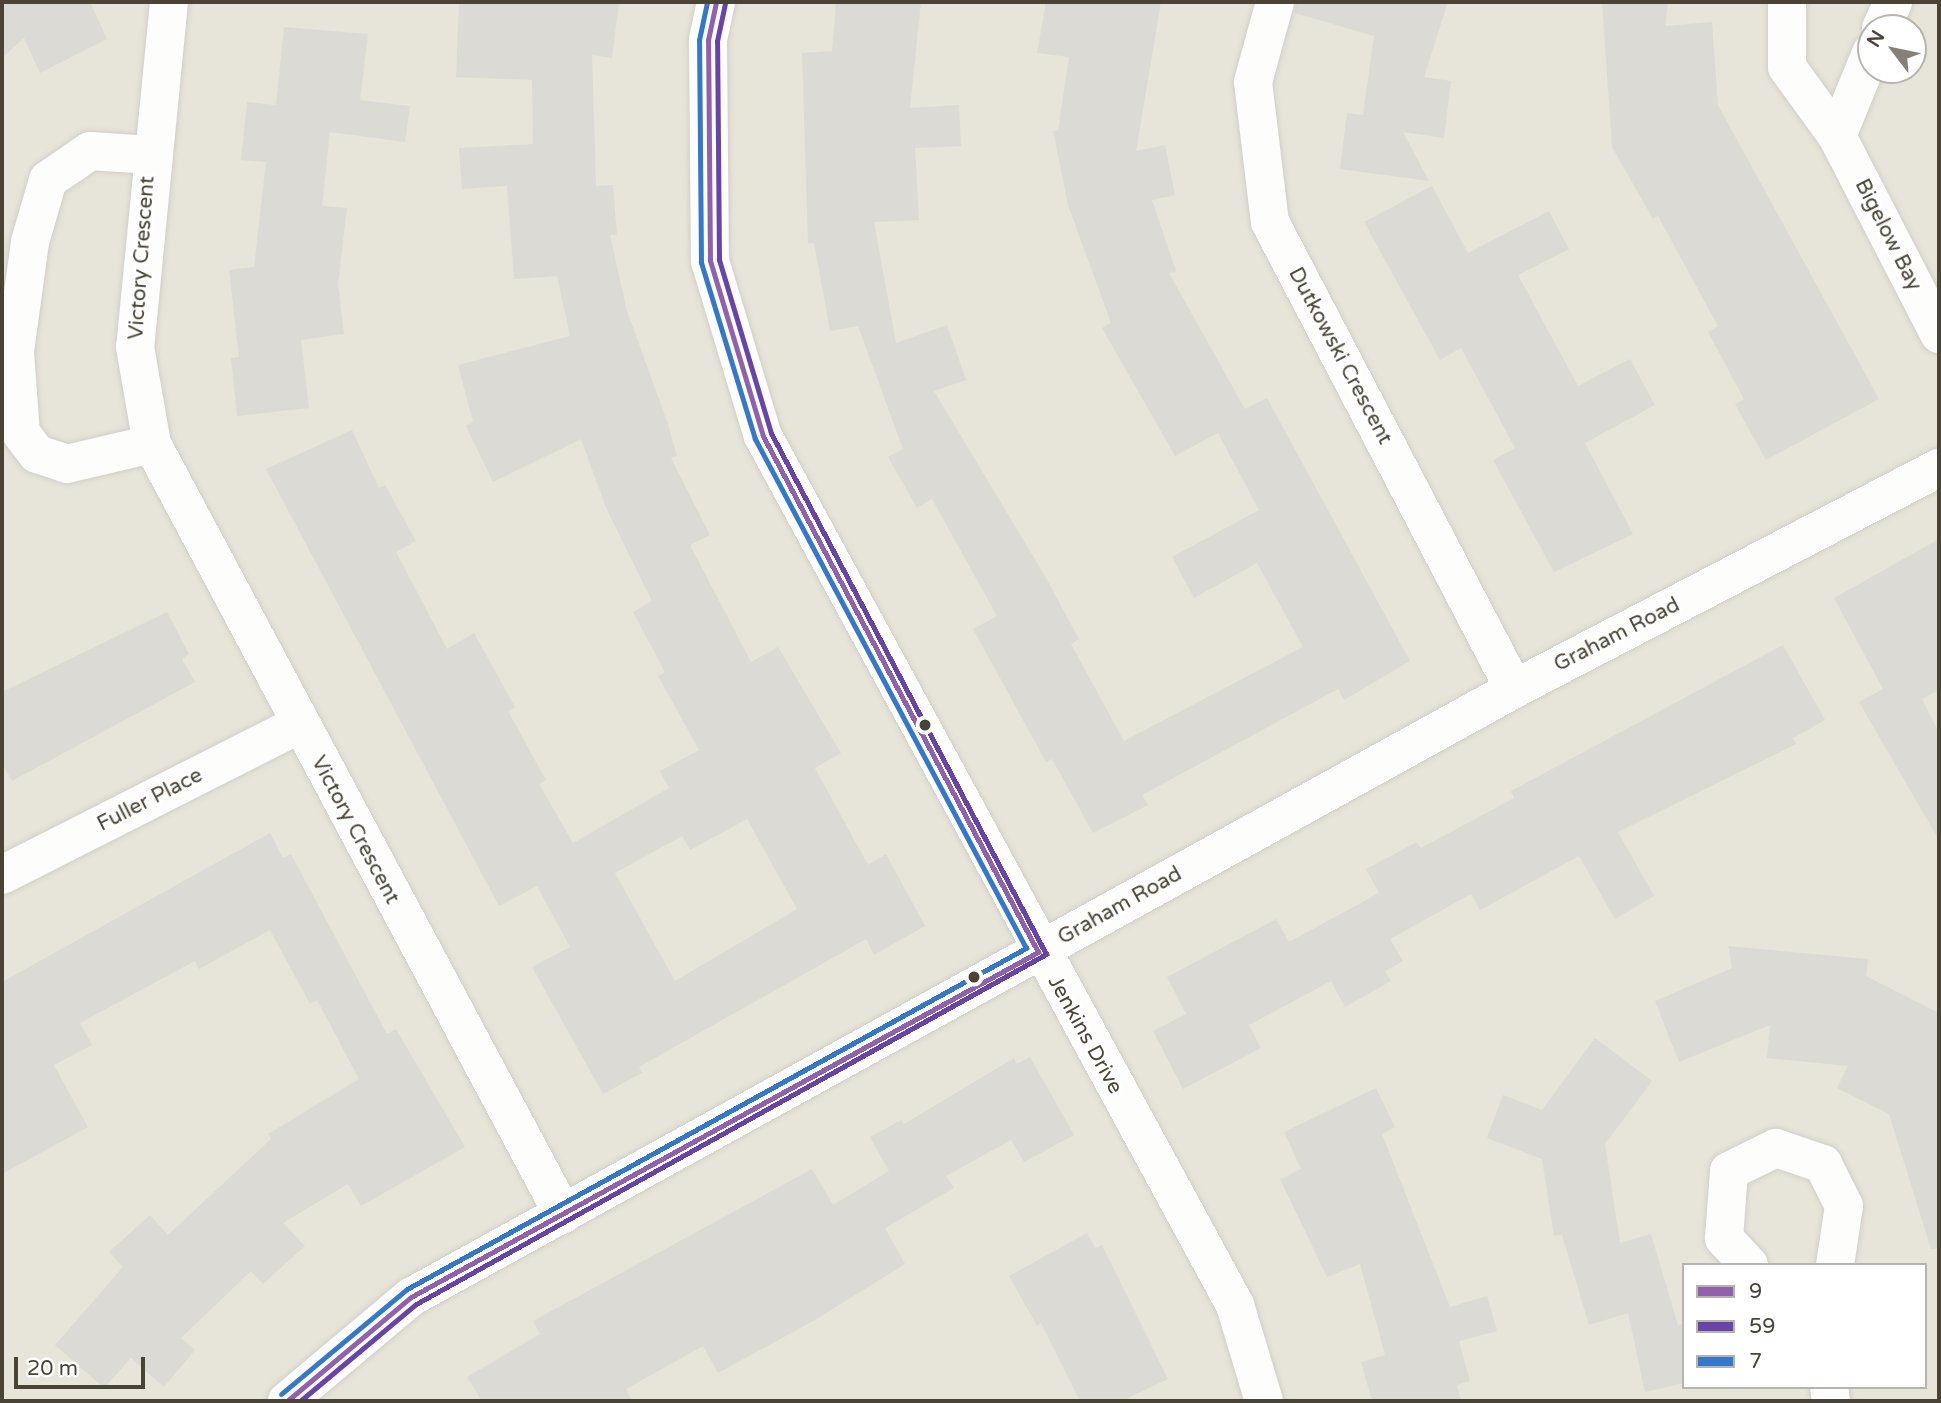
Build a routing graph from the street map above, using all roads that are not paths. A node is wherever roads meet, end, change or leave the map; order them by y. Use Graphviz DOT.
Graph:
graph roads {
  1 [pos="169,2"];
  2 [pos="716,2"];
  3 [pos="1275,2"];
  4 [pos="1787,2"];
  5 [pos="1858,84"];
  6 [pos="1837,136"];
  7 [pos="150,155"];
  8 [pos="1939,334"];
  9 [pos="152,444"];
  10 [pos="1939,468"];
  11 [pos="1514,689"];
  12 [pos="298,725"];
  13 [pos="2,875"];
  14 [pos="1038,951"];
  15 [pos="563,1214"];
  16 [pos="1747,1263"];
  17 [pos="1835,1263"];
  18 [pos="287,1401"];
  19 [pos="1264,1401"];
  1 -- 7 [label="street, Victory Crescent"];
  2 -- 14 [label="street, Jenkins Drive"];
  3 -- 11 [label="street, Dutkowski Crescent"];
  4 -- 6 [label="street, Bigelow Bay"];
  5 -- 6 [label="street"];
  6 -- 8 [label="street, Bigelow Bay"];
  7 -- 9 [label="street, Victory Crescent"];
  7 -- 9 [label="street, Victory Crescent"];
  9 -- 12 [label="street, Victory Crescent"];
  10 -- 11 [label="street, Graham Road"];
  11 -- 14 [label="street, Graham Road"];
  12 -- 13 [label="street, Fuller Place"];
  12 -- 15 [label="street, Victory Crescent"];
  14 -- 15 [label="street, Graham Road"];
  14 -- 19 [label="street, Jenkins Drive"];
  15 -- 18 [label="street, Graham Road"];
  16 -- 17 [label="street"];
}
